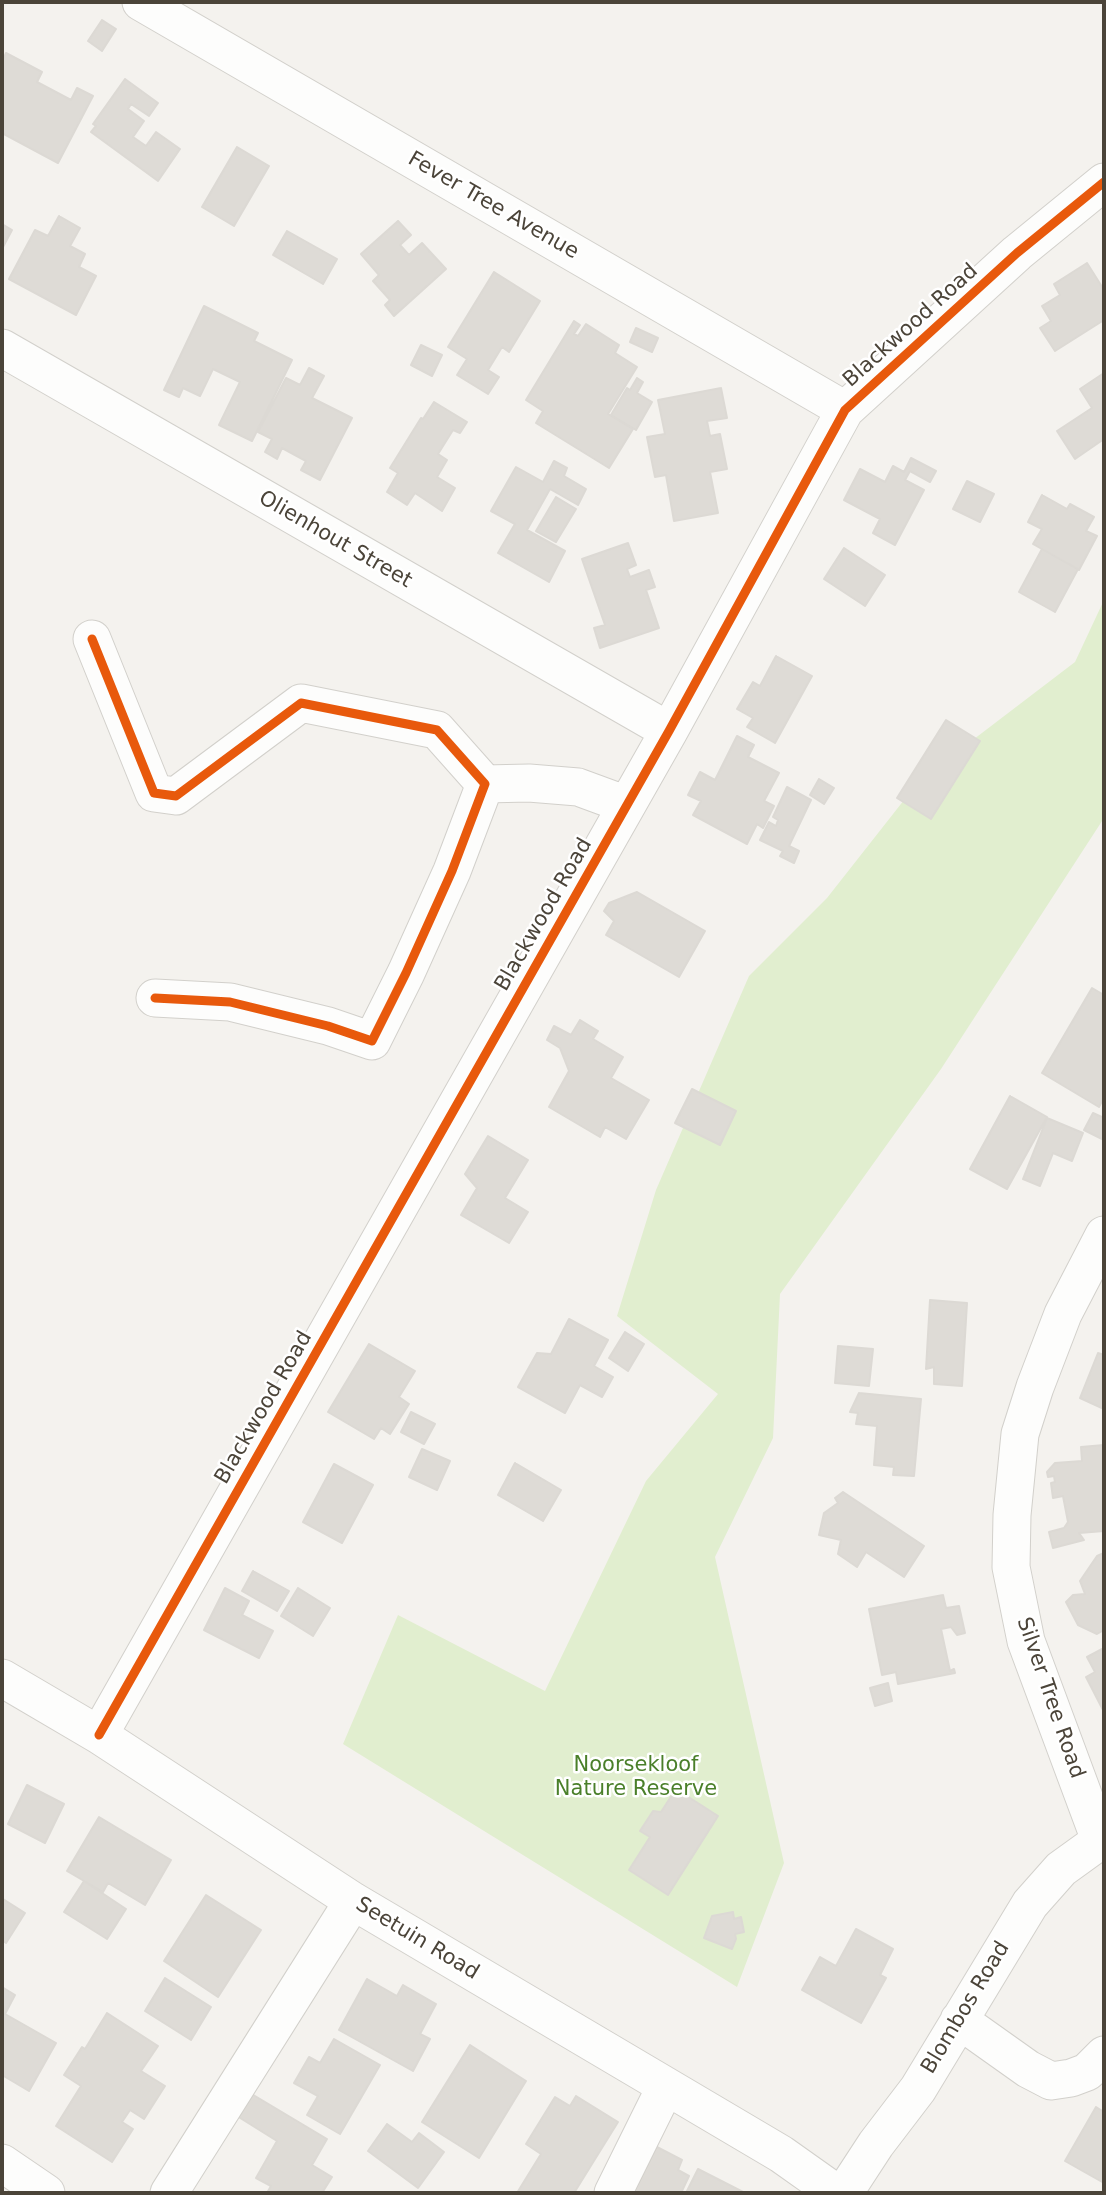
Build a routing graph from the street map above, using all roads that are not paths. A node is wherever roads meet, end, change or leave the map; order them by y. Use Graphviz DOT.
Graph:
graph roads {
  1 [pos="151,5"];
  2 [pos="1104,182"];
  3 [pos="2,348"];
  4 [pos="845,410"];
  5 [pos="92,639"];
  6 [pos="669,731"];
  7 [pos="485,784"];
  8 [pos="627,805"];
  9 [pos="155,998"];
  10 [pos="1104,1235"];
  11 [pos="2,1678"];
  12 [pos="99,1735"];
  13 [pos="1102,1839"];
  14 [pos="353,1901"];
  15 [pos="959,2020"];
  16 [pos="1104,2055"];
  17 [pos="666,2086"];
  18 [pos="2,2163"];
  19 [pos="46,2193"];
  20 [pos="169,2193"];
  21 [pos="613,2193"];
  22 [pos="836,2193"];
  23 [pos="844,2193"];
  1 -- 4 [label="street, Fever Tree Avenue"];
  2 -- 4 [label="street, Blackwood Road"];
  3 -- 6 [label="street, Olienhout Street"];
  4 -- 6 [label="street, Blackwood Road"];
  5 -- 7 [label="street"];
  6 -- 8 [label="street, Blackwood Road"];
  7 -- 8 [label="street"];
  7 -- 9 [label="street"];
  8 -- 12 [label="street, Blackwood Road"];
  10 -- 13 [label="street, Silver Tree Road"];
  11 -- 12 [label="street, Seetuin Road"];
  12 -- 14 [label="street, Seetuin Road"];
  13 -- 15 [label="street, Blombos Road"];
  14 -- 17 [label="street, Seetuin Road"];
  14 -- 20 [label="street"];
  15 -- 16 [label="street"];
  15 -- 23 [label="street, Blombos Road"];
  17 -- 21 [label="street"];
  17 -- 22 [label="street, Seetuin Road"];
  18 -- 19 [label="street"];
}
